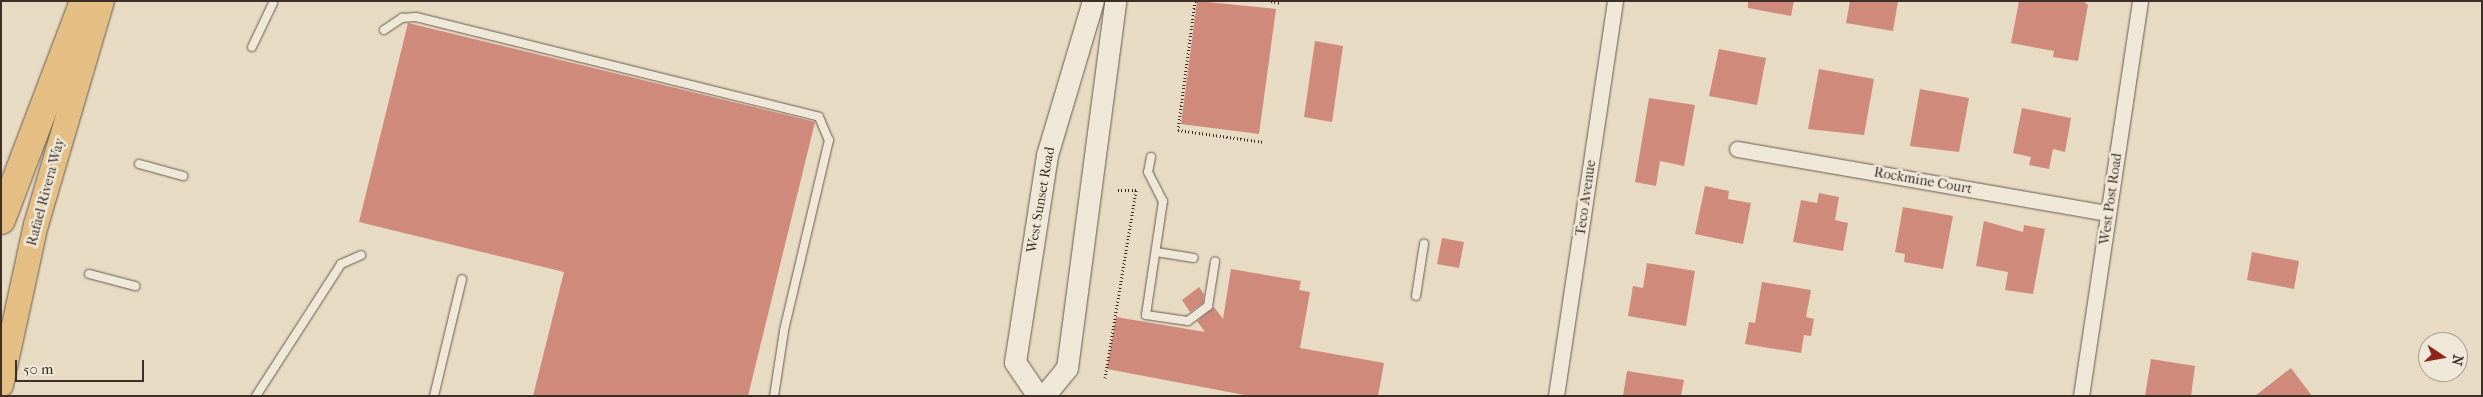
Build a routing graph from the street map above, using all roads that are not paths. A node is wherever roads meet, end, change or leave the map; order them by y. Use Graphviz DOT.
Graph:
graph roads {
  1 [pos="84,1"];
  2 [pos="102,1"];
  3 [pos="1093,1"];
  4 [pos="1115,1"];
  5 [pos="1615,1"];
  6 [pos="2140,1"];
  7 [pos="273,3"];
  8 [pos="384,30"];
  9 [pos="252,47"];
  10 [pos="1737,149"];
  11 [pos="1151,157"];
  12 [pos="139,164"];
  13 [pos="184,176"];
  14 [pos="2108,213"];
  15 [pos="1,220"];
  16 [pos="1424,244"];
  17 [pos="1156,252"];
  18 [pos="360,255"];
  19 [pos="1194,258"];
  20 [pos="1215,262"];
  21 [pos="88,274"];
  22 [pos="462,280"];
  23 [pos="135,286"];
  24 [pos="1416,296"];
  25 [pos="1,385"];
  26 [pos="256,396"];
  27 [pos="434,396"];
  28 [pos="774,396"];
  29 [pos="1038,396"];
  30 [pos="1044,396"];
  31 [pos="1556,396"];
  32 [pos="2081,396"];
  1 -- 15 [label="highway"];
  2 -- 25 [label="main road, Rafael Rivera Way"];
  3 -- 29 [label="main road, West Sunset Road"];
  4 -- 30 [label="main road"];
  5 -- 31 [label="street, Teco Avenue"];
  6 -- 14 [label="street, West Post Road"];
  7 -- 9 [label="lane"];
  8 -- 28 [label="lane"];
  10 -- 14 [label="street, Rockmine Court"];
  11 -- 17 [label="lane"];
  12 -- 13 [label="lane"];
  14 -- 32 [label="street, West Post Road"];
  16 -- 24 [label="lane"];
  17 -- 19 [label="lane"];
  17 -- 20 [label="lane"];
  18 -- 26 [label="lane"];
  21 -- 23 [label="lane"];
  22 -- 27 [label="lane"];
}
